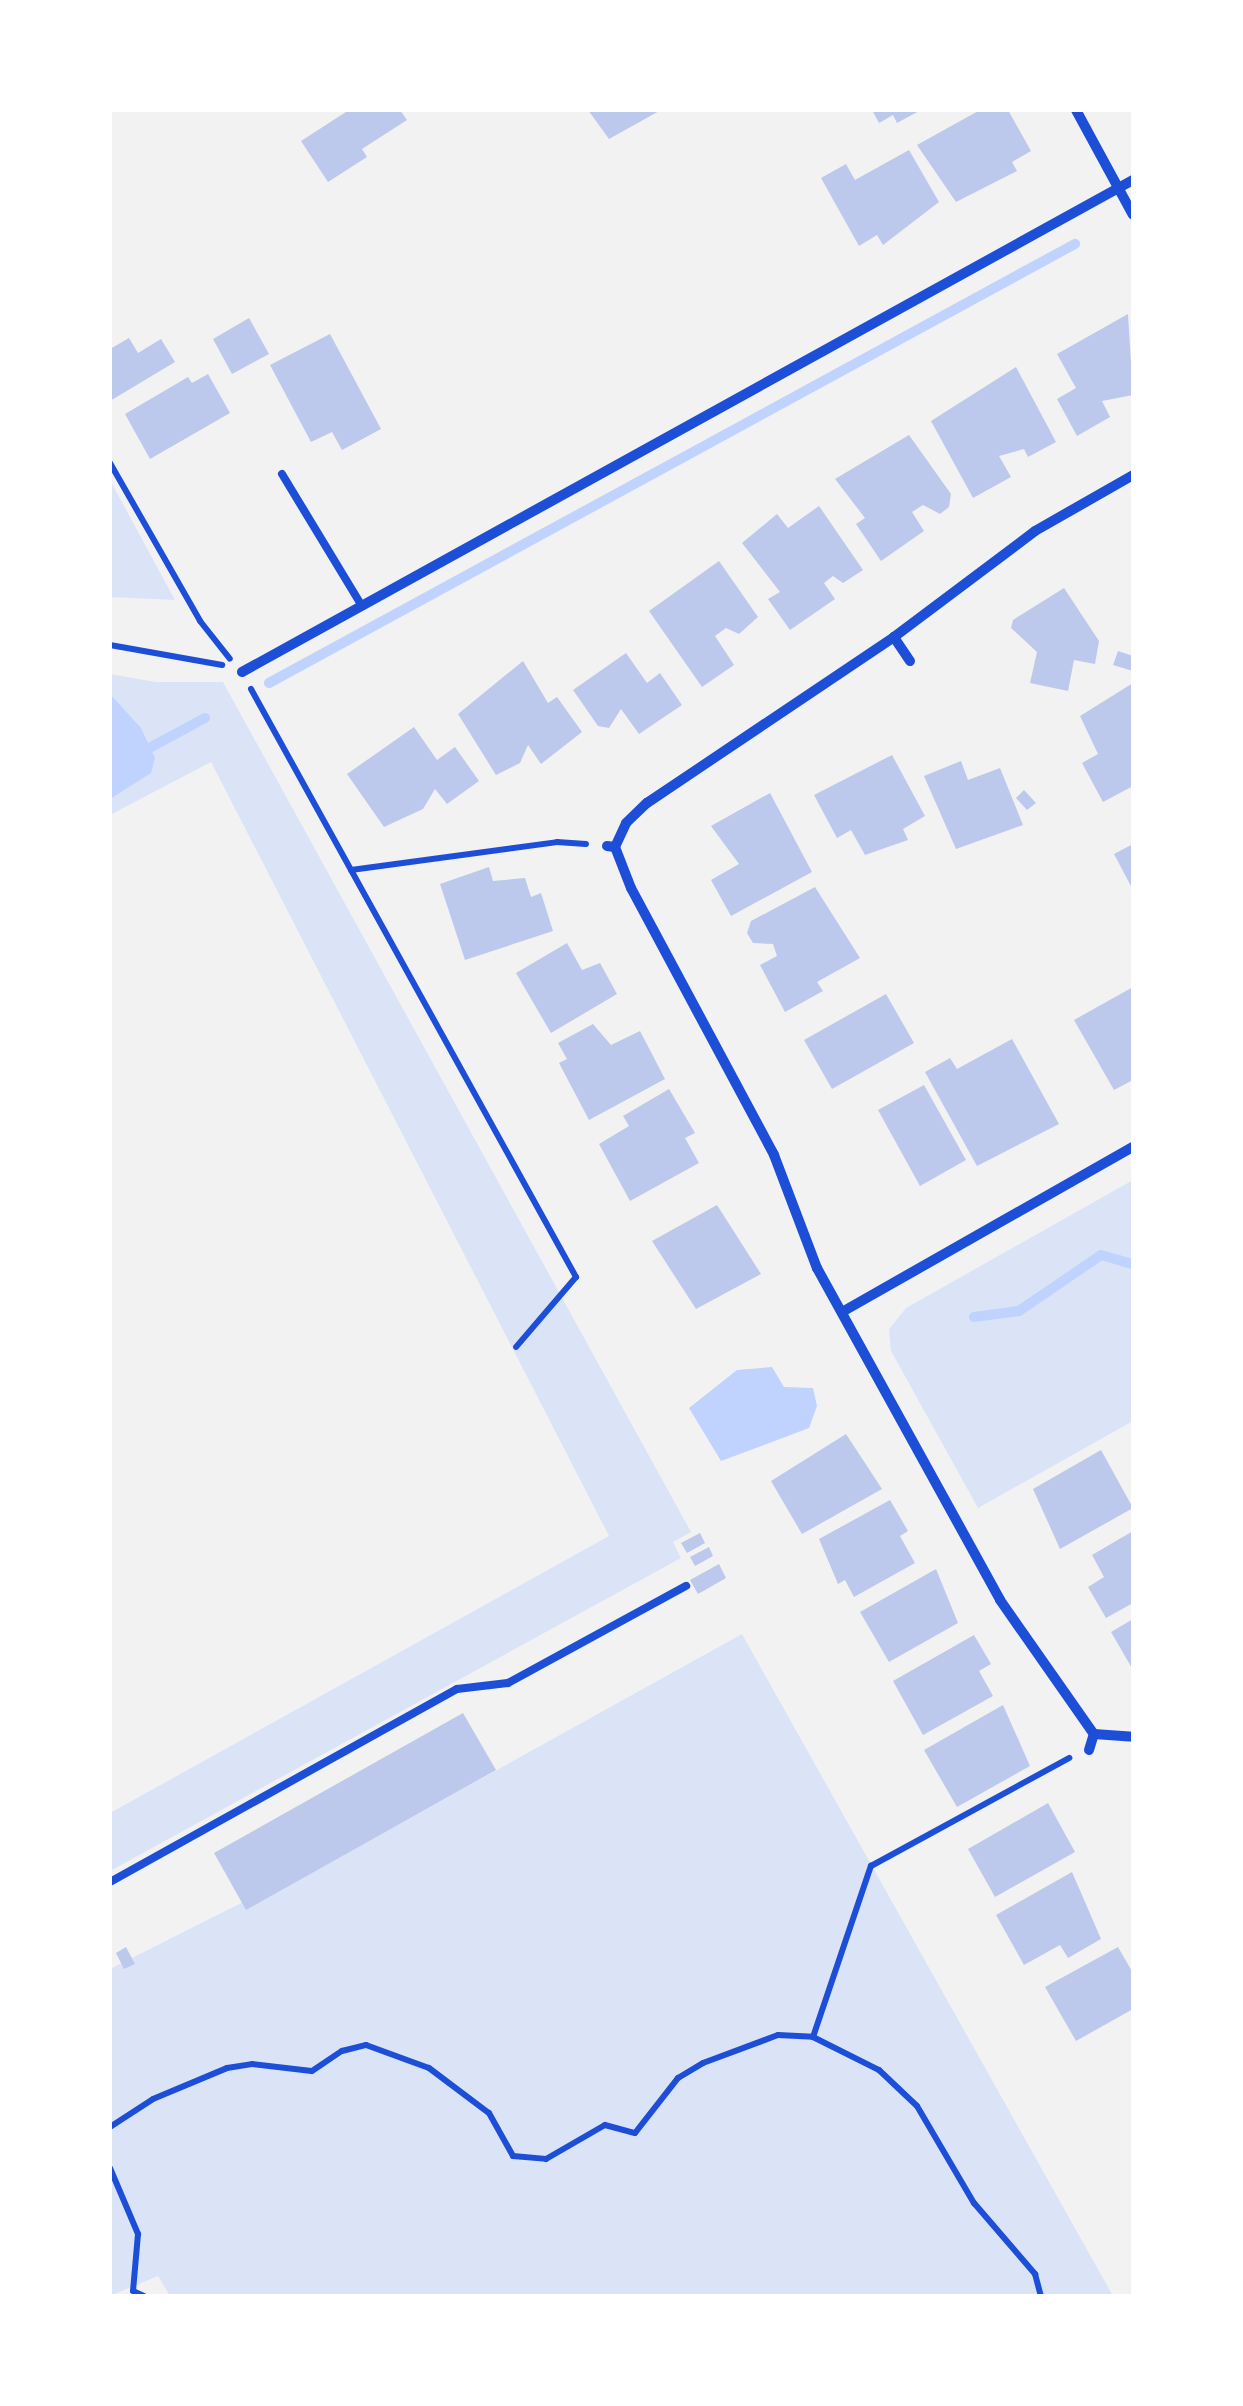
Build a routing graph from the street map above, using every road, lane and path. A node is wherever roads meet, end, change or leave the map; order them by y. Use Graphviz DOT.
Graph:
graph roads {
  1 [pos="1076,110"];
  2 [pos="1133,180"];
  3 [pos="1118,188"];
  4 [pos="1133,215"];
  5 [pos="110,463"];
  6 [pos="282,474"];
  7 [pos="1133,476"];
  8 [pos="362,606"];
  9 [pos="894,637"];
  10 [pos="110,644"];
  11 [pos="910,661"];
  12 [pos="242,672"];
  13 [pos="611,846"];
  14 [pos="351,870"];
  15 [pos="1133,1147"];
  16 [pos="842,1312"];
  17 [pos="516,1347"];
  18 [pos="686,1586"];
  19 [pos="1094,1734"];
  20 [pos="1133,1738"];
  21 [pos="1088,1750"];
  22 [pos="110,1882"];
  23 [pos="813,2037"];
  24 [pos="110,2127"];
  25 [pos="110,2168"];
  26 [pos="132,2294"];
  27 [pos="144,2296"];
  28 [pos="1041,2296"];
  1 -- 3 [label="street"];
  2 -- 3 [label="street"];
  3 -- 4 [label="street"];
  3 -- 8 [label="street"];
  5 -- 12 [label="path"];
  6 -- 8 [label="lane"];
  7 -- 9 [label="street"];
  8 -- 12 [label="street"];
  9 -- 11 [label="street"];
  9 -- 13 [label="street"];
  10 -- 12 [label="path"];
  12 -- 14 [label="path"];
  13 -- 14 [label="path"];
  13 -- 16 [label="street"];
  14 -- 17 [label="path"];
  15 -- 16 [label="street"];
  16 -- 19 [label="street"];
  18 -- 22 [label="lane"];
  19 -- 20 [label="street"];
  19 -- 21 [label="street"];
  21 -- 23 [label="path"];
  23 -- 24 [label="path"];
  23 -- 28 [label="path"];
  25 -- 26 [label="path"];
  26 -- 27 [label="path"];
}
